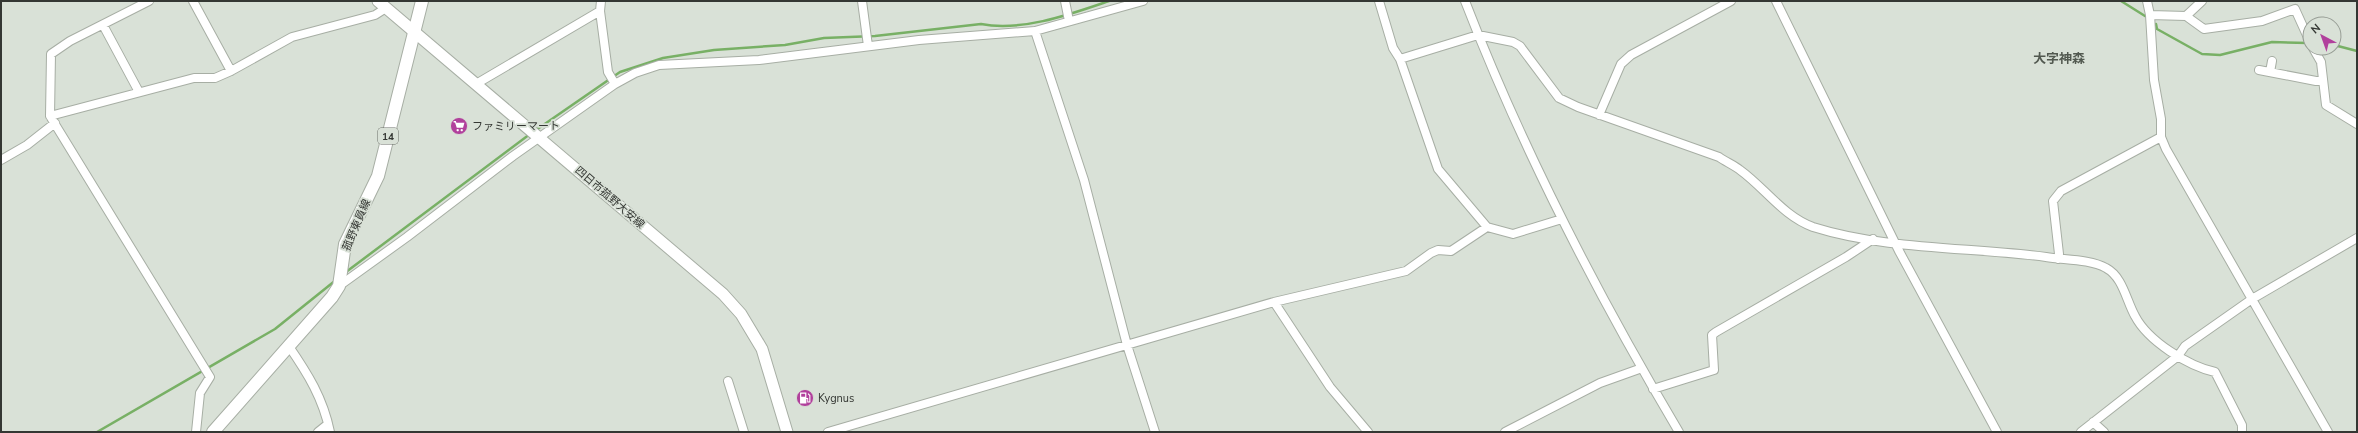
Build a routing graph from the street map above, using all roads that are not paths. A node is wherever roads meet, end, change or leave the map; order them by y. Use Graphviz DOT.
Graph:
graph roads {
  1 [pos="149,1"];
  2 [pos="193,1"];
  3 [pos="422,1"];
  4 [pos="601,1"];
  5 [pos="862,1"];
  6 [pos="1143,1"];
  7 [pos="1379,1"];
  8 [pos="1465,1"];
  9 [pos="1732,1"];
  10 [pos="1776,1"];
  11 [pos="2147,1"];
  12 [pos="2202,1"];
  13 [pos="382,4"];
  14 [pos="1065,5"];
  15 [pos="2293,5"];
  16 [pos="600,11"];
  17 [pos="2150,15"];
  18 [pos="2186,16"];
  19 [pos="1069,21"];
  20 [pos="103,25"];
  21 [pos="2302,25"];
  22 [pos="1035,31"];
  23 [pos="416,33"];
  24 [pos="1478,35"];
  25 [pos="867,44"];
  26 [pos="2318,56"];
  27 [pos="1400,59"];
  28 [pos="2272,61"];
  29 [pos="2259,70"];
  30 [pos="231,71"];
  31 [pos="2270,72"];
  32 [pos="2323,81"];
  33 [pos="615,83"];
  34 [pos="476,84"];
  35 [pos="139,92"];
  36 [pos="1599,115"];
  37 [pos="50,116"];
  38 [pos="56,123"];
  39 [pos="2357,124"];
  40 [pos="535,134"];
  41 [pos="2161,137"];
  42 [pos="1,160"];
  43 [pos="1562,219"];
  44 [pos="1487,227"];
  45 [pos="2357,238"];
  46 [pos="1874,239"];
  47 [pos="1895,243"];
  48 [pos="2058,259"];
  49 [pos="339,283"];
  50 [pos="2252,299"];
  51 [pos="1274,302"];
  52 [pos="288,345"];
  53 [pos="1127,345"];
  54 [pos="2178,356"];
  55 [pos="1642,368"];
  56 [pos="728,381"];
  57 [pos="1653,388"];
  58 [pos="2093,422"];
  59 [pos="329,428"];
  60 [pos="196,432"];
  61 [pos="212,432"];
  62 [pos="318,432"];
  63 [pos="744,432"];
  64 [pos="787,432"];
  65 [pos="828,432"];
  66 [pos="1155,432"];
  67 [pos="1368,432"];
  68 [pos="1505,432"];
  69 [pos="1679,432"];
  70 [pos="1997,432"];
  71 [pos="2081,432"];
  72 [pos="2104,432"];
  73 [pos="2242,432"];
  74 [pos="2328,432"];
  1 -- 20 [label="street"];
  2 -- 30 [label="street"];
  3 -- 23 [label="main road, 菰野東員線 / 14"];
  4 -- 16 [label="street"];
  5 -- 25 [label="street"];
  6 -- 19 [label="street"];
  7 -- 27 [label="street"];
  8 -- 24 [label="street"];
  9 -- 36 [label="street"];
  10 -- 47 [label="street"];
  11 -- 17 [label="street"];
  12 -- 18 [label="street"];
  13 -- 23 [label="main road, 四日市菰野大安線"];
  13 -- 30 [label="street"];
  14 -- 19 [label="street"];
  15 -- 18 [label="street"];
  15 -- 21 [label="street"];
  16 -- 33 [label="street"];
  16 -- 34 [label="street"];
  17 -- 18 [label="street"];
  17 -- 41 [label="street"];
  19 -- 22 [label="street"];
  20 -- 35 [label="street"];
  20 -- 37 [label="street"];
  22 -- 25 [label="street"];
  22 -- 53 [label="street"];
  23 -- 34 [label="main road, 四日市菰野大安線"];
  23 -- 49 [label="main road, 菰野東員線 / 14"];
  24 -- 27 [label="street"];
  24 -- 36 [label="street"];
  24 -- 43 [label="street"];
  25 -- 33 [label="street"];
  26 -- 32 [label="street"];
  27 -- 44 [label="street"];
  28 -- 31 [label="street"];
  29 -- 31 [label="street"];
  30 -- 35 [label="street"];
  31 -- 32 [label="street"];
  32 -- 39 [label="street"];
  33 -- 40 [label="street"];
  34 -- 40 [label="main road, 四日市菰野大安線"];
  35 -- 37 [label="street"];
  36 -- 46 [label="street"];
  37 -- 38 [label="street"];
  38 -- 42 [label="street"];
  38 -- 60 [label="street"];
  40 -- 49 [label="street"];
  40 -- 64 [label="main road, 四日市菰野大安線"];
  41 -- 48 [label="street"];
  41 -- 50 [label="street"];
  43 -- 44 [label="street"];
  43 -- 55 [label="street"];
  44 -- 51 [label="street"];
  45 -- 50 [label="street"];
  46 -- 47 [label="street"];
  46 -- 57 [label="street"];
  47 -- 48 [label="street"];
  47 -- 70 [label="street"];
  48 -- 54 [label="street"];
  49 -- 52 [label="main road, 菰野東員線 / 14"];
  50 -- 54 [label="street"];
  50 -- 74 [label="street"];
  51 -- 53 [label="street"];
  51 -- 67 [label="street"];
  52 -- 59 [label="street"];
  52 -- 61 [label="main road, 菰野東員線 / 14"];
  53 -- 65 [label="street"];
  53 -- 66 [label="street"];
  54 -- 58 [label="street"];
  54 -- 73 [label="street"];
  55 -- 57 [label="street"];
  55 -- 68 [label="street"];
  56 -- 63 [label="street"];
  57 -- 69 [label="street"];
  58 -- 71 [label="street"];
  58 -- 72 [label="street"];
  59 -- 62 [label="street"];
}
